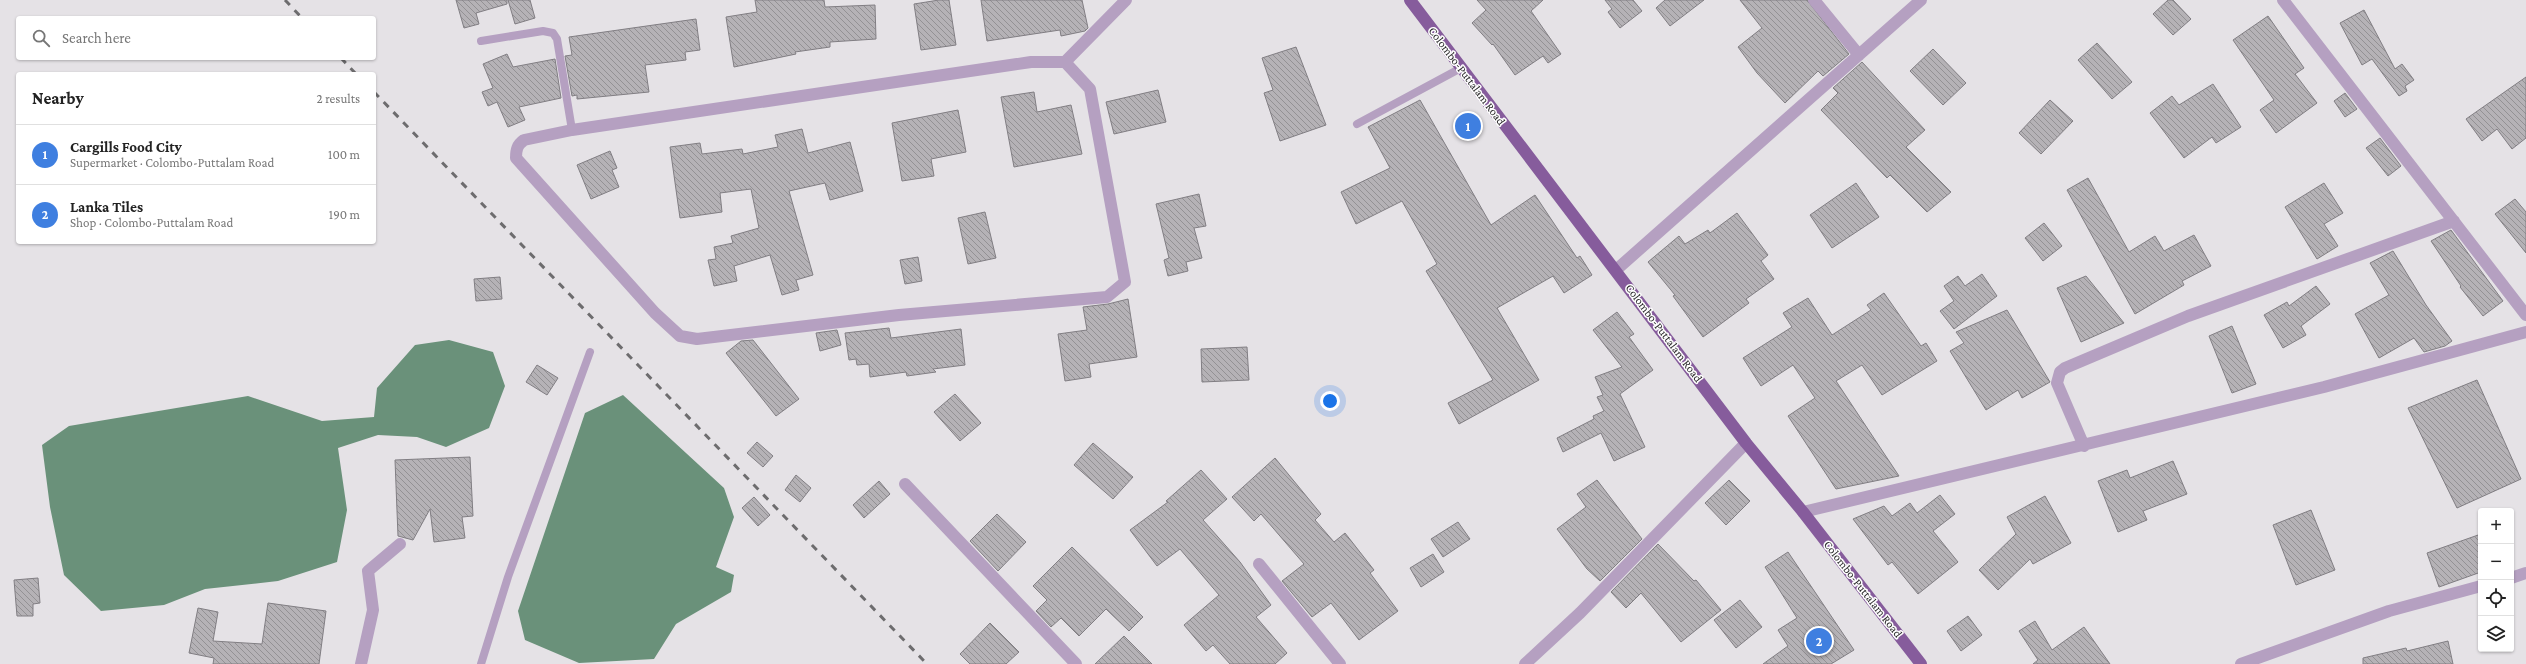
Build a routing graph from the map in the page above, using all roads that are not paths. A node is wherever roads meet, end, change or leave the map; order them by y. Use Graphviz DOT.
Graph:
graph roads {
  1 [pos="1126,0"];
  2 [pos="1410,0"];
  3 [pos="1814,0"];
  4 [pos="1921,0"];
  5 [pos="2283,0"];
  6 [pos="481,41"];
  7 [pos="1859,55"];
  8 [pos="1065,62"];
  9 [pos="1461,68"];
  10 [pos="1357,124"];
  11 [pos="572,130"];
  12 [pos="2454,221"];
  13 [pos="1616,270"];
  14 [pos="2526,315"];
  15 [pos="2526,332"];
  16 [pos="590,352"];
  17 [pos="1746,444"];
  18 [pos="2084,446"];
  19 [pos="905,484"];
  20 [pos="1803,512"];
  21 [pos="400,544"];
  22 [pos="1259,564"];
  23 [pos="2526,573"];
  24 [pos="2514,577"];
  25 [pos="2478,587"];
  26 [pos="361,664"];
  27 [pos="481,664"];
  28 [pos="1076,664"];
  29 [pos="1340,664"];
  30 [pos="1526,664"];
  31 [pos="1922,664"];
  32 [pos="2242,664"];
  1 -- 8 [label="street"];
  2 -- 9 [label="highway, Colombo-Puttalam Road"];
  3 -- 7 [label="street"];
  4 -- 7 [label="street"];
  5 -- 12 [label="street"];
  6 -- 11 [label="lane"];
  7 -- 13 [label="street"];
  8 -- 11 [label="street"];
  8 -- 11 [label="street"];
  9 -- 10 [label="lane"];
  9 -- 13 [label="highway, Colombo-Puttalam Road"];
  12 -- 14 [label="street"];
  12 -- 18 [label="street"];
  13 -- 17 [label="highway, Colombo-Puttalam Road"];
  15 -- 18 [label="street"];
  16 -- 27 [label="lane"];
  17 -- 20 [label="highway, Colombo-Puttalam Road"];
  17 -- 30 [label="street"];
  18 -- 20 [label="street"];
  19 -- 28 [label="street"];
  20 -- 31 [label="highway, Colombo-Puttalam Road"];
  21 -- 26 [label="street"];
  22 -- 29 [label="street"];
  23 -- 24 [label="street"];
  25 -- 32 [label="street"];
}
